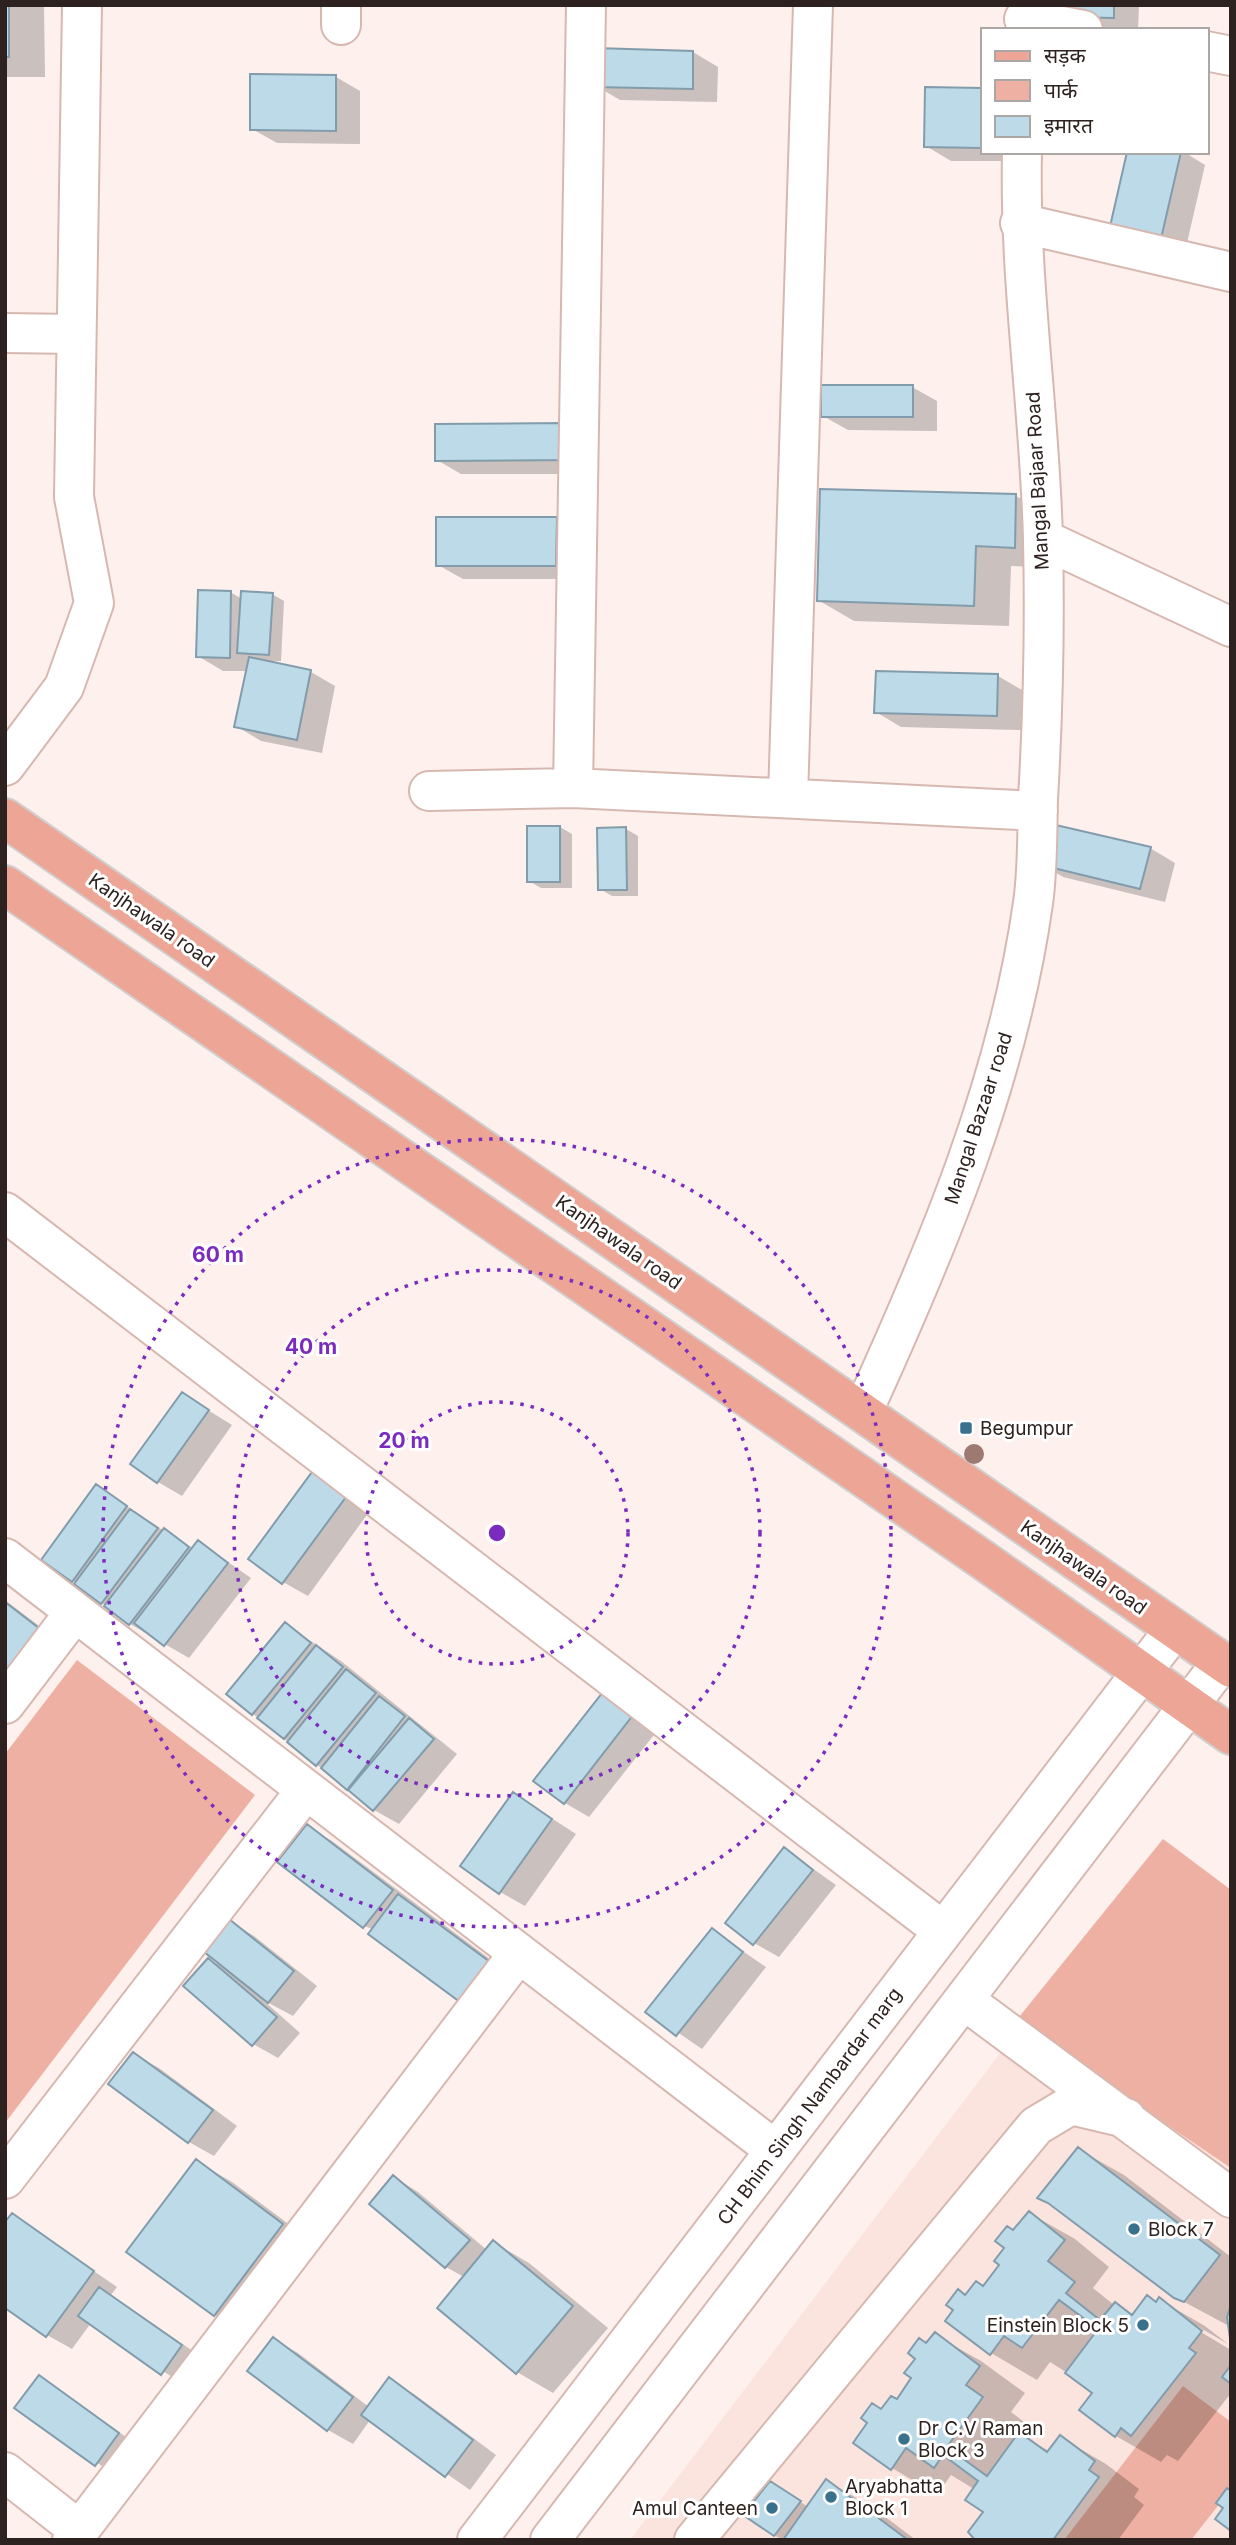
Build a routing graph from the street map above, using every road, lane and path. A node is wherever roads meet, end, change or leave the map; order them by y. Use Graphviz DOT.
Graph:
graph roads {
  1 [pos="82,5"];
  2 [pos="586,5"];
  3 [pos="813,5"];
  4 [pos="1025,18"];
  5 [pos="1073,28"];
  6 [pos="1208,51"];
  7 [pos="1231,56"];
  8 [pos="1022,154"];
  9 [pos="1020,223"];
  10 [pos="1231,272"];
  11 [pos="5,333"];
  12 [pos="76,334"];
  13 [pos="1043,539"];
  14 [pos="1231,627"];
  15 [pos="5,766"];
  16 [pos="573,788"];
  17 [pos="429,791"];
  18 [pos="788,797"];
  19 [pos="1038,811"];
  20 [pos="5,818"];
  21 [pos="5,885"];
  22 [pos="11,1227"];
  23 [pos="863,1411"];
  24 [pos="5,1558"];
  25 [pos="75,1612"];
  26 [pos="1174,1629"];
  27 [pos="1226,1665"];
  28 [pos="1142,1672"];
  29 [pos="5,1704"];
  30 [pos="1189,1706"];
  31 [pos="1231,1735"];
  32 [pos="306,1790"];
  33 [pos="943,1931"];
  34 [pos="519,1953"];
  35 [pos="964,2000"];
  36 [pos="1126,2118"];
  37 [pos="775,2150"];
  38 [pos="5,2179"];
  39 [pos="1231,2198"];
  40 [pos="5,2472"];
  41 [pos="75,2535"];
  42 [pos="477,2540"];
  43 [pos="550,2540"];
  44 [pos="694,2540"];
  1 -- 12 [label="street"];
  2 -- 16 [label="street"];
  3 -- 18 [label="street"];
  4 -- 5 [label="street"];
  6 -- 7 [label="street"];
  8 -- 9 [label="street, Mangal Bajaar Road"];
  9 -- 10 [label="street"];
  9 -- 13 [label="street, Mangal Bajaar Road"];
  11 -- 12 [label="street"];
  12 -- 15 [label="street"];
  13 -- 14 [label="street"];
  13 -- 19 [label="street, Mangal Bajaar Road"];
  16 -- 17 [label="street"];
  16 -- 18 [label="street"];
  18 -- 19 [label="street"];
  19 -- 23 [label="street, Mangal Bazaar road"];
  20 -- 23 [label="main road, Kanjhawala road"];
  21 -- 28 [label="main road"];
  22 -- 33 [label="street"];
  23 -- 26 [label="main road, Kanjhawala road"];
  24 -- 25 [label="street"];
  25 -- 29 [label="street"];
  25 -- 32 [label="street"];
  26 -- 27 [label="main road, Kanjhawala road"];
  26 -- 28 [label="street, CH Bhim Singh Nambardar marg"];
  27 -- 30 [label="street"];
  28 -- 30 [label="main road"];
  28 -- 33 [label="street, CH Bhim Singh Nambardar marg"];
  30 -- 31 [label="main road"];
  30 -- 35 [label="street"];
  32 -- 34 [label="street"];
  32 -- 38 [label="street"];
  33 -- 37 [label="street, CH Bhim Singh Nambardar marg"];
  34 -- 37 [label="street"];
  34 -- 41 [label="street"];
  35 -- 36 [label="street"];
  35 -- 43 [label="street"];
  36 -- 39 [label="street"];
  36 -- 44 [label="street"];
  37 -- 42 [label="street, CH Bhim Singh Nambardar marg"];
  40 -- 41 [label="street"];
}
